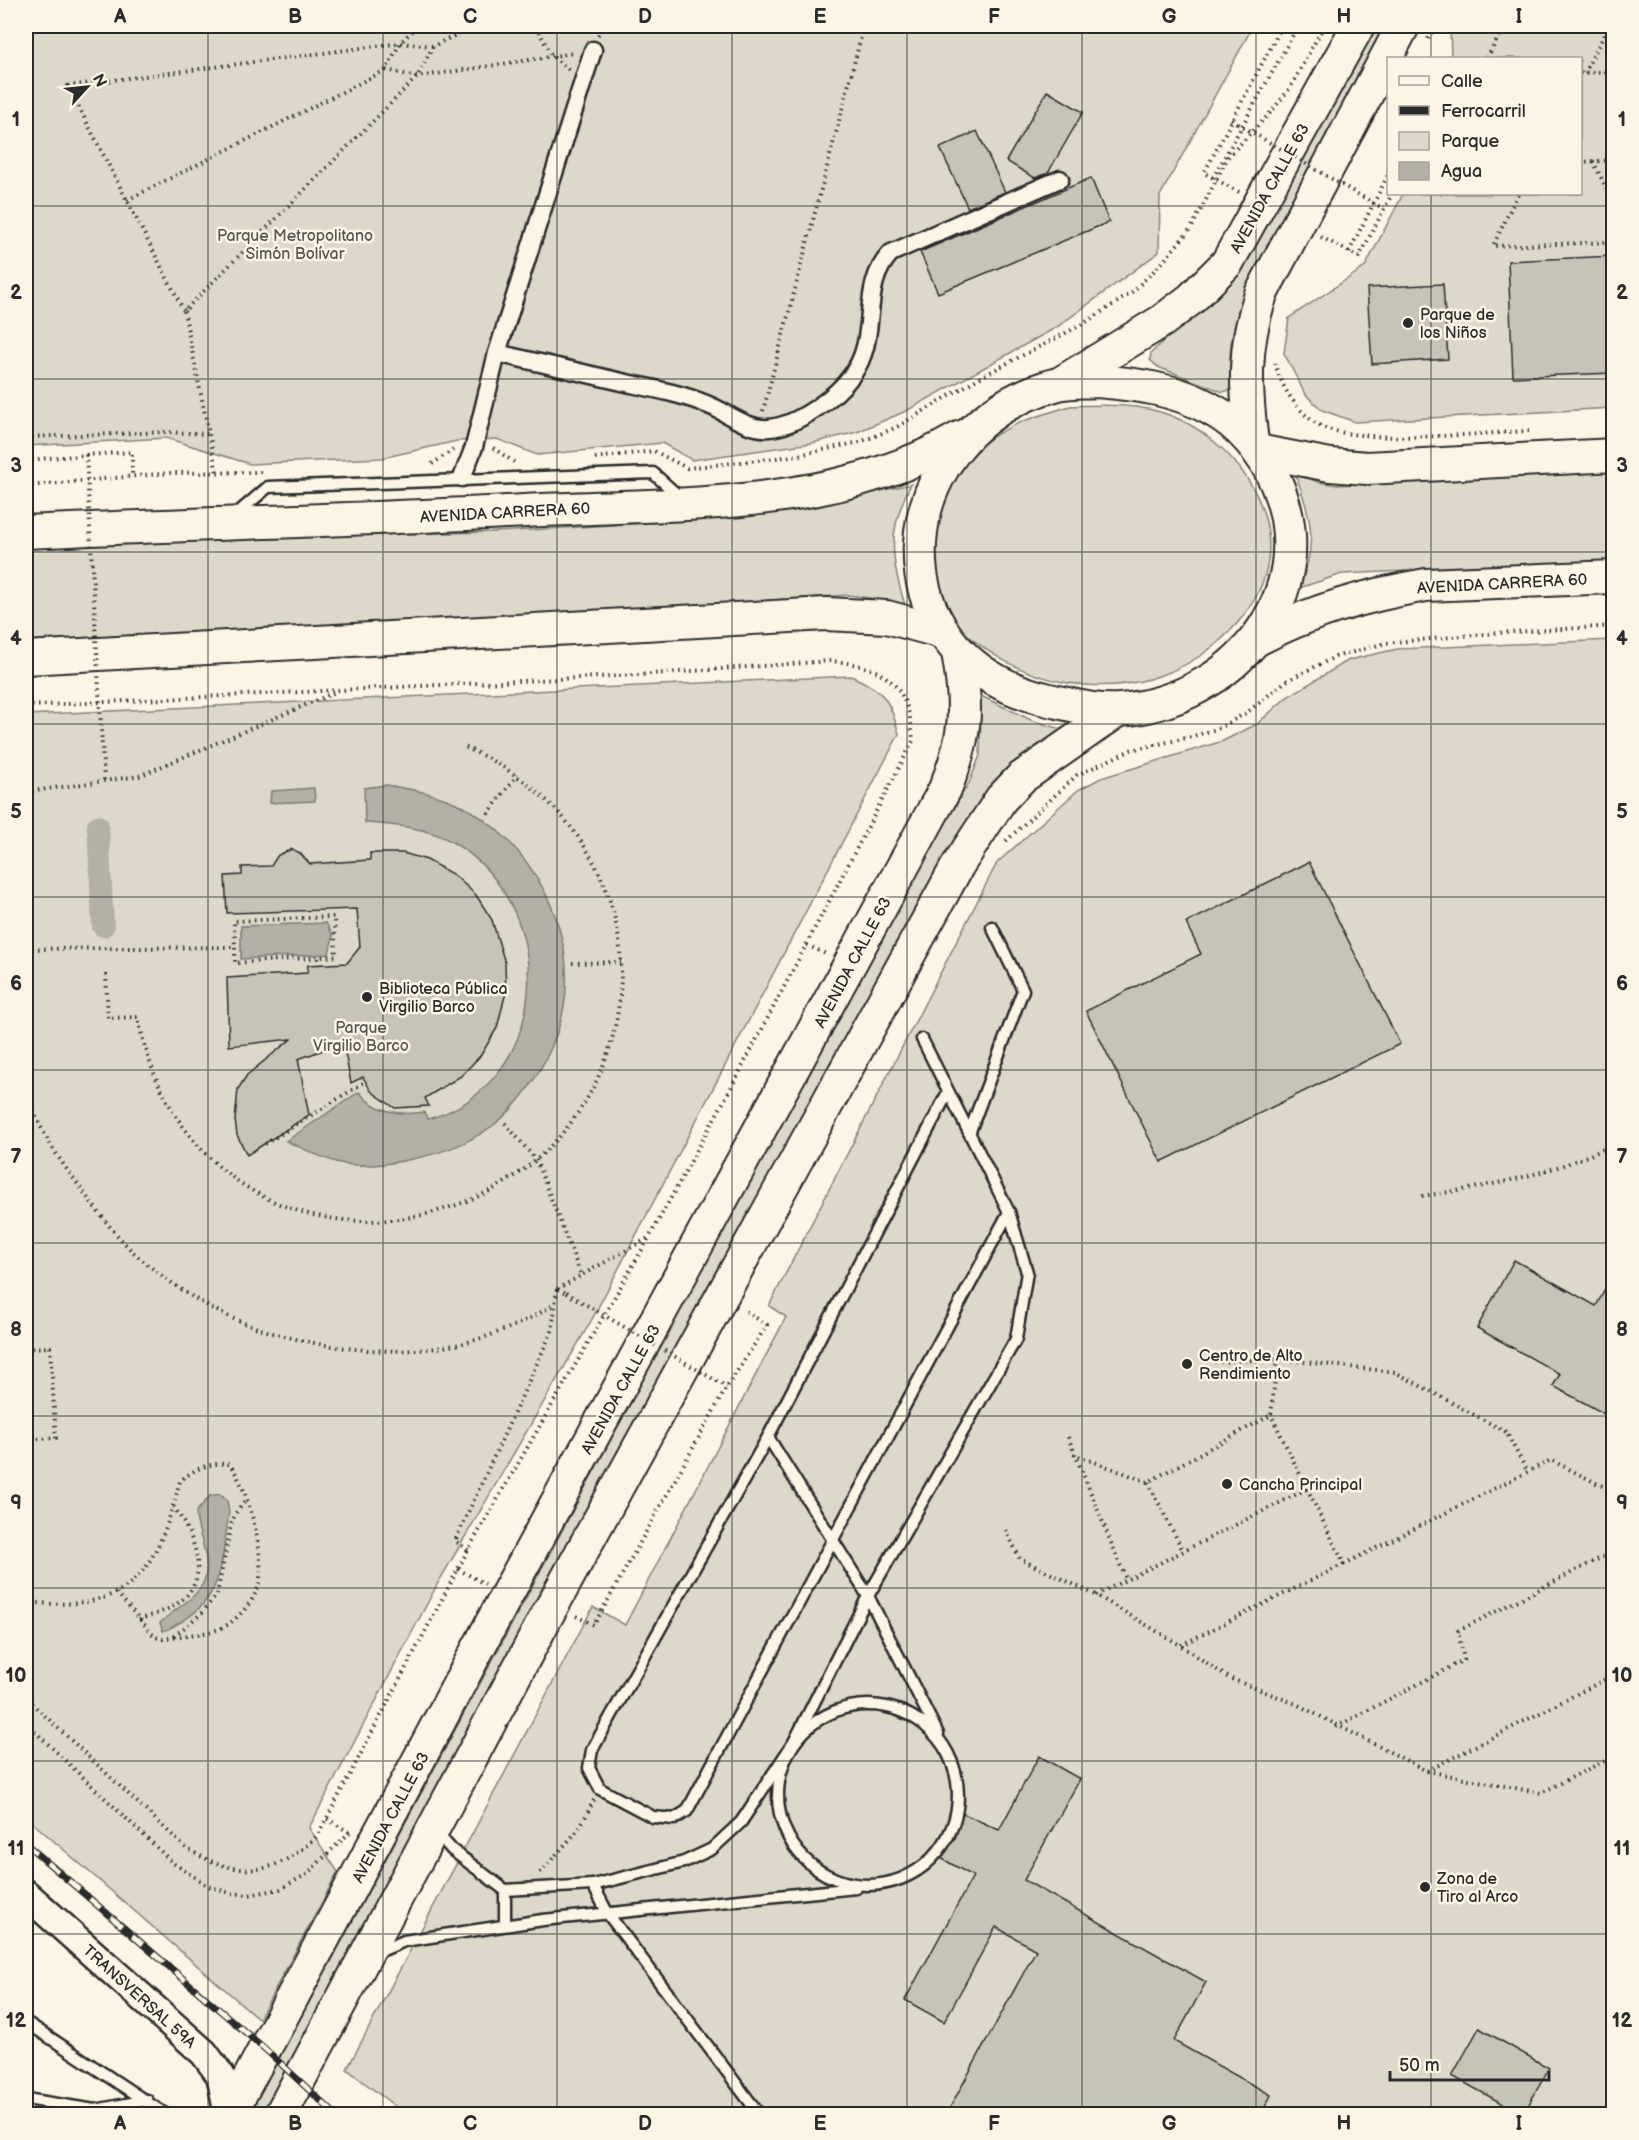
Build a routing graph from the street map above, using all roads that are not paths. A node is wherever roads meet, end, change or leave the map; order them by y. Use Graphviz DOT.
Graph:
graph roads {
  1 [pos="1358,26"];
  2 [pos="1403,26"];
  3 [pos="593,50"];
  4 [pos="1389,57"];
  5 [pos="1387,61"];
  6 [pos="1060,179"];
  7 [pos="497,353"];
  8 [pos="1060,383"];
  9 [pos="972,430"];
  10 [pos="1255,447"];
  11 [pos="1614,454"];
  12 [pos="462,478"];
  13 [pos="686,503"];
  14 [pos="227,523"];
  15 [pos="26,532"];
  16 [pos="1614,577"];
  17 [pos="1257,640"];
  18 [pos="950,642"];
  19 [pos="26,658"];
  20 [pos="1117,711"];
  21 [pos="992,927"];
  22 [pos="922,1039"];
  23 [pos="948,1092"];
  24 [pos="970,1131"];
  25 [pos="1009,1212"];
  26 [pos="768,1437"];
  27 [pos="832,1538"];
  28 [pos="868,1596"];
  29 [pos="794,1742"];
  30 [pos="949,1755"];
  31 [pos="434,1829"];
  32 [pos="593,1885"];
  33 [pos="877,1886"];
  34 [pos="506,1890"];
  35 [pos="26,1896"];
  36 [pos="608,1914"];
  37 [pos="505,1925"];
  38 [pos="365,1957"];
  39 [pos="26,2022"];
  40 [pos="26,2099"];
  41 [pos="147,2100"];
  42 [pos="165,2115"];
  43 [pos="229,2115"];
  44 [pos="281,2115"];
  45 [pos="759,2115"];
  1 -- 8 [label="main road, AVENIDA CALLE 63"];
  2 -- 4 [label="main road"];
  3 -- 7 [label="street"];
  5 -- 10 [label="main road"];
  6 -- 7 [label="street"];
  7 -- 12 [label="street"];
  8 -- 9 [label="main road"];
  8 -- 10 [label="main road"];
  9 -- 13 [label="main road, AVENIDA CARRERA 60"];
  9 -- 18 [label="main road"];
  10 -- 11 [label="main road"];
  10 -- 17 [label="main road"];
  12 -- 13 [label="lane"];
  12 -- 14 [label="lane"];
  13 -- 14 [label="main road, AVENIDA CARRERA 60"];
  14 -- 15 [label="main road, AVENIDA CARRERA 60"];
  16 -- 17 [label="main road, AVENIDA CARRERA 60"];
  17 -- 20 [label="main road"];
  18 -- 19 [label="main road"];
  18 -- 20 [label="main road"];
  18 -- 43 [label="main road, AVENIDA CALLE 63"];
  20 -- 31 [label="main road"];
  21 -- 24 [label="lane"];
  22 -- 23 [label="lane"];
  23 -- 24 [label="lane"];
  23 -- 26 [label="lane"];
  24 -- 25 [label="lane"];
  25 -- 27 [label="lane"];
  25 -- 28 [label="lane"];
  26 -- 27 [label="lane"];
  26 -- 27 [label="lane"];
  27 -- 28 [label="lane"];
  28 -- 29 [label="lane"];
  28 -- 30 [label="lane"];
  29 -- 30 [label="lane"];
  29 -- 32 [label="lane"];
  29 -- 33 [label="lane"];
  30 -- 33 [label="lane"];
  31 -- 34 [label="lane"];
  31 -- 38 [label="main road"];
  32 -- 34 [label="lane"];
  32 -- 36 [label="lane"];
  33 -- 36 [label="lane"];
  34 -- 37 [label="lane"];
  35 -- 43 [label="street, TRANSVERSAL 59A"];
  36 -- 37 [label="lane"];
  36 -- 45 [label="lane"];
  37 -- 38 [label="lane"];
  38 -- 44 [label="main road"];
  39 -- 41 [label="lane"];
  40 -- 41 [label="lane"];
  41 -- 42 [label="lane"];
}
